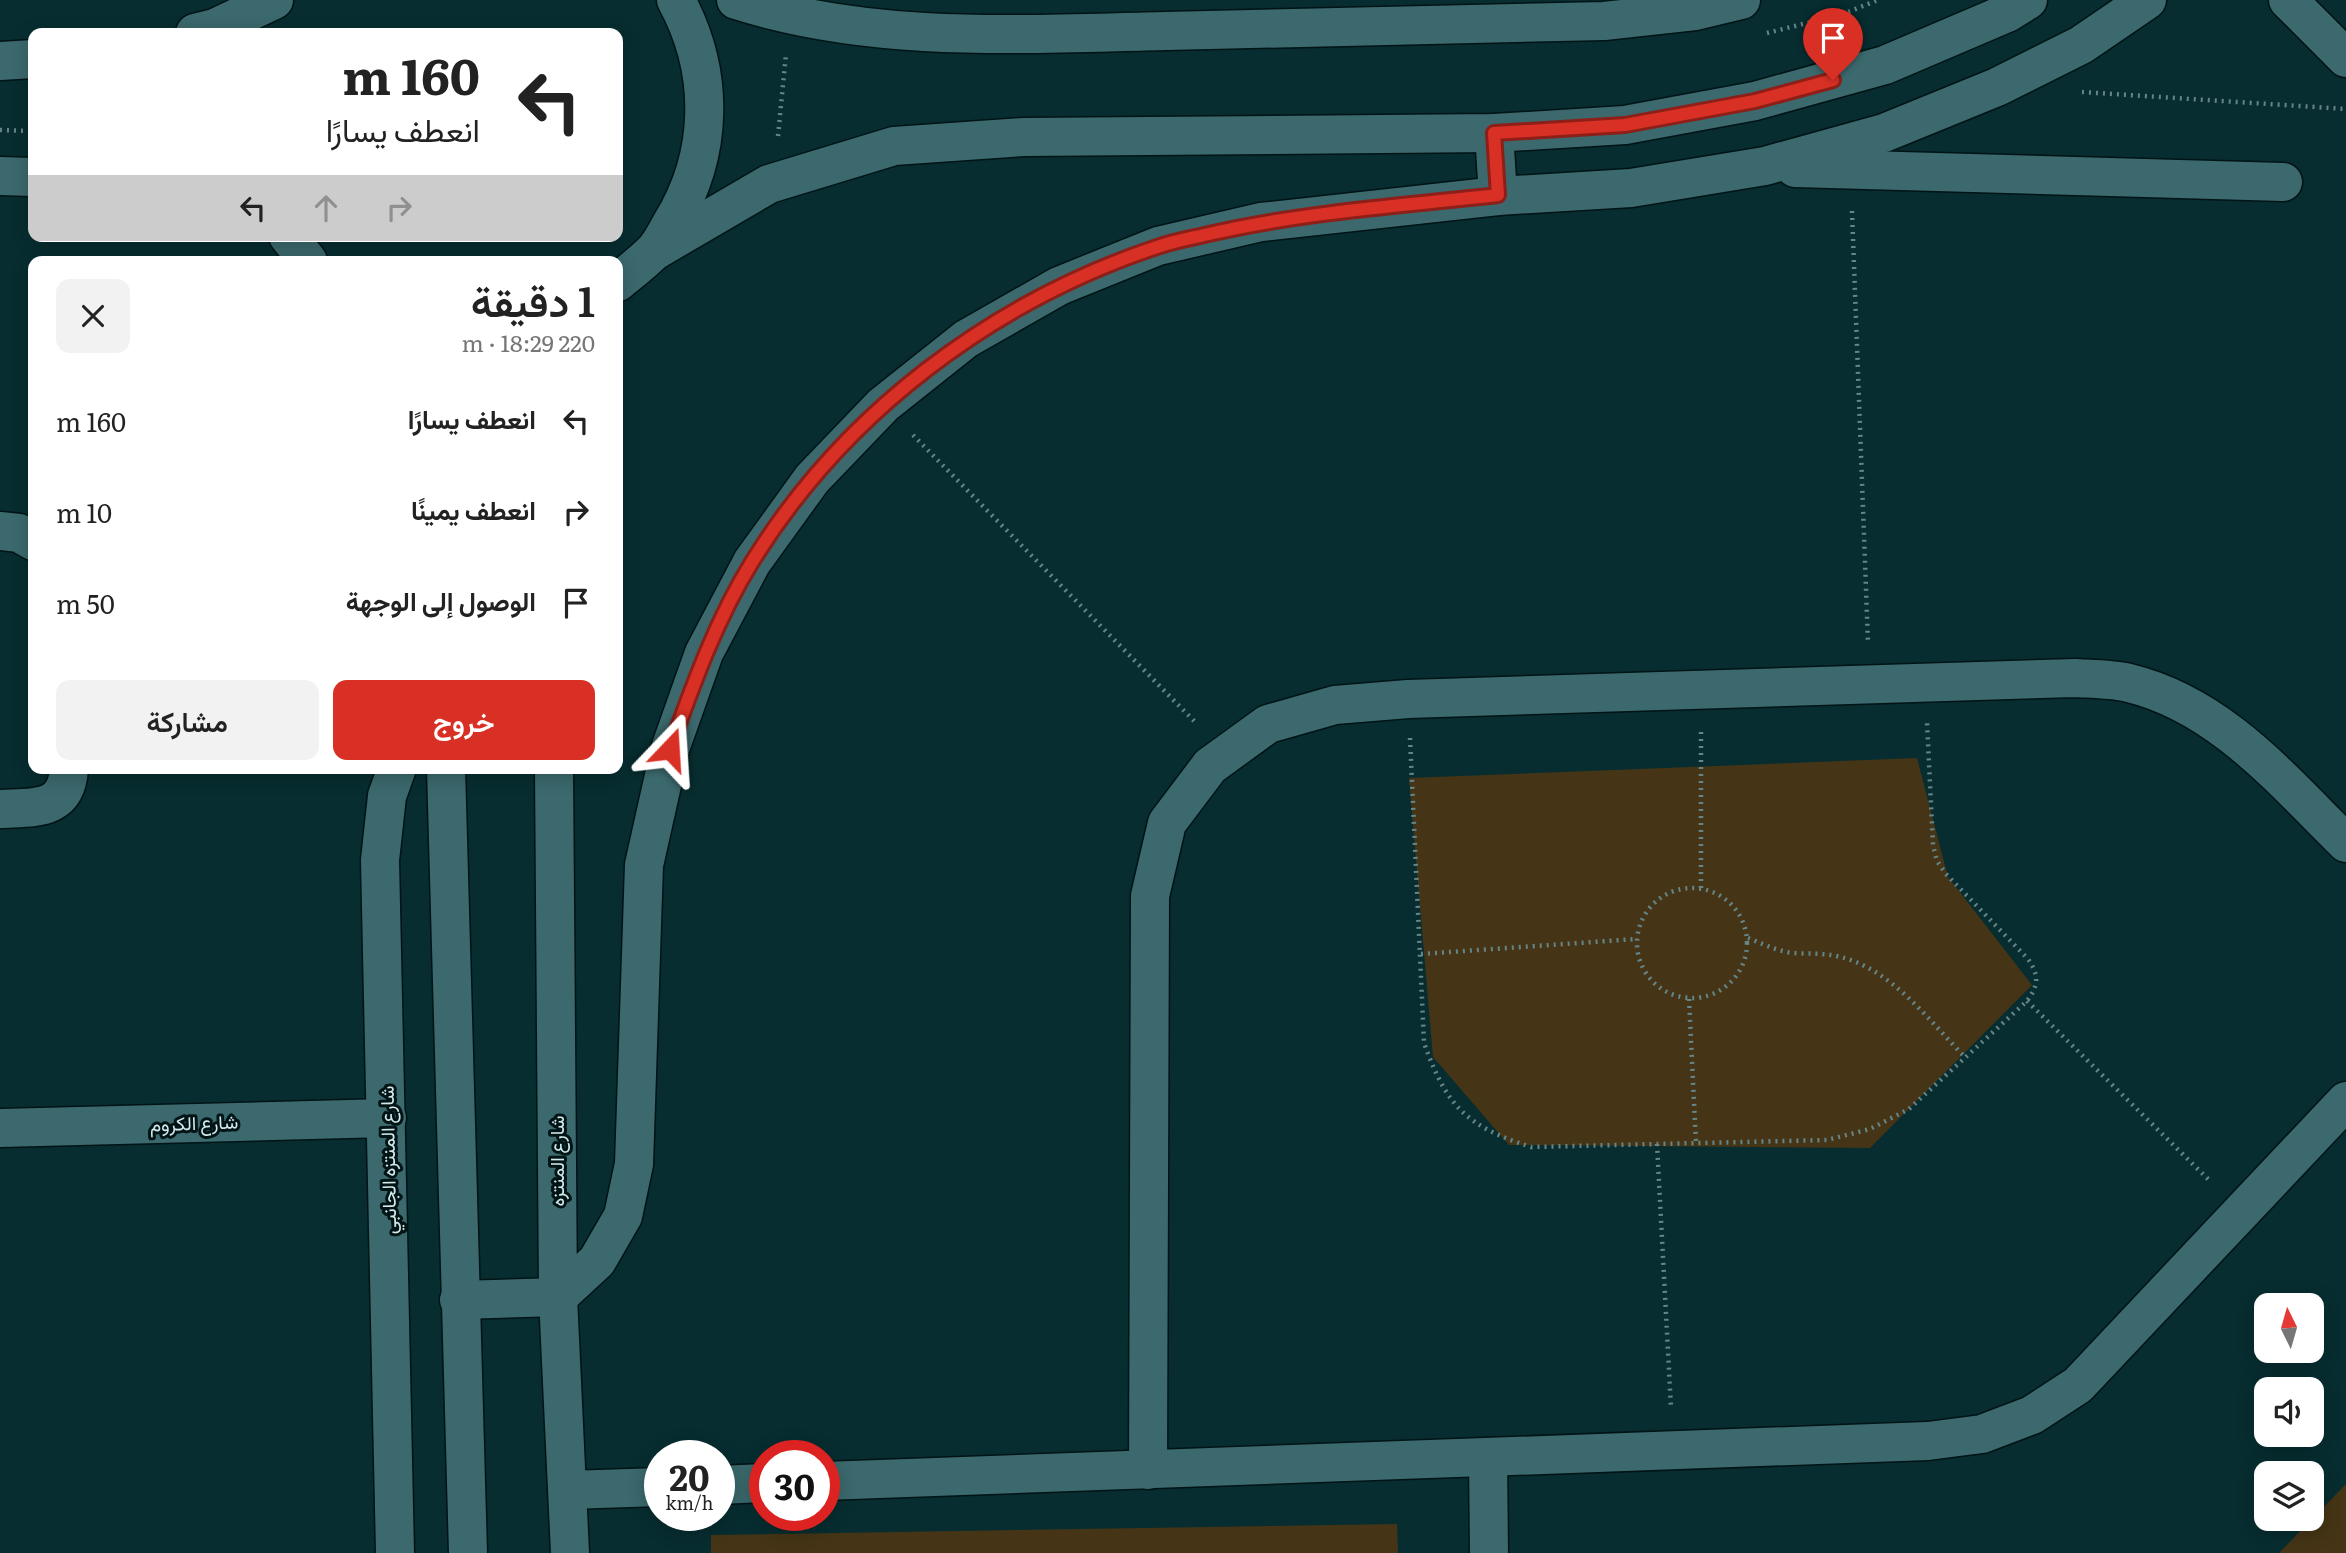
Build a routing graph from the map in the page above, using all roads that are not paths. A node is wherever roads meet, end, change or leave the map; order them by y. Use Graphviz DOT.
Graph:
graph roads {
  1 [pos="274,0"];
  2 [pos="676,0"];
  3 [pos="736,0"];
  4 [pos="1741,0"];
  5 [pos="2028,0"];
  6 [pos="2147,0"];
  7 [pos="2288,0"];
  8 [pos="215,28"];
  9 [pos="263,28"];
  10 [pos="2346,58"];
  11 [pos="28,60"];
  12 [pos="0,61"];
  13 [pos="1494,133"];
  14 [pos="1765,166"];
  15 [pos="0,176"];
  16 [pos="28,177"];
  17 [pos="2283,181"];
  18 [pos="1498,195"];
  19 [pos="656,250"];
  20 [pos="623,278"];
  21 [pos="0,531"];
  22 [pos="28,538"];
  23 [pos="69,774"];
  24 [pos="395,774"];
  25 [pos="446,774"];
  26 [pos="554,774"];
  27 [pos="0,809"];
  28 [pos="2346,843"];
  29 [pos="2346,1101"];
  30 [pos="387,1118"];
  31 [pos="0,1128"];
  32 [pos="558,1297"];
  33 [pos="459,1300"];
  34 [pos="1488,1457"];
  35 [pos="1149,1469"];
  36 [pos="840,1480"];
  37 [pos="644,1488"];
  38 [pos="568,1490"];
  39 [pos="396,1553"];
  40 [pos="468,1553"];
  41 [pos="570,1553"];
  42 [pos="1489,1553"];
  1 -- 8 [label="street"];
  1 -- 9 [label="street"];
  2 -- 19 [label="street"];
  3 -- 4 [label="street"];
  5 -- 13 [label="street"];
  6 -- 14 [label="street"];
  7 -- 10 [label="street"];
  11 -- 12 [label="street"];
  13 -- 18 [label="street"];
  13 -- 19 [label="street"];
  14 -- 17 [label="street"];
  14 -- 18 [label="street"];
  15 -- 16 [label="street"];
  18 -- 32 [label="street"];
  19 -- 20 [label="street"];
  21 -- 22 [label="street"];
  23 -- 27 [label="street"];
  24 -- 30 [label="street, شارع المنتزه الجانبي"];
  25 -- 33 [label="street"];
  26 -- 32 [label="street, شارع المنتزه"];
  28 -- 35 [label="street"];
  29 -- 34 [label="street"];
  30 -- 31 [label="street, شارع الكروم"];
  30 -- 39 [label="street, شارع المنتزه الجانبي"];
  32 -- 33 [label="street"];
  32 -- 38 [label="street, شارع المنتزه"];
  33 -- 40 [label="street"];
  34 -- 35 [label="street"];
  34 -- 42 [label="street"];
  35 -- 36 [label="street"];
  37 -- 38 [label="street"];
  38 -- 41 [label="street, شارع المنتزه"];
}
